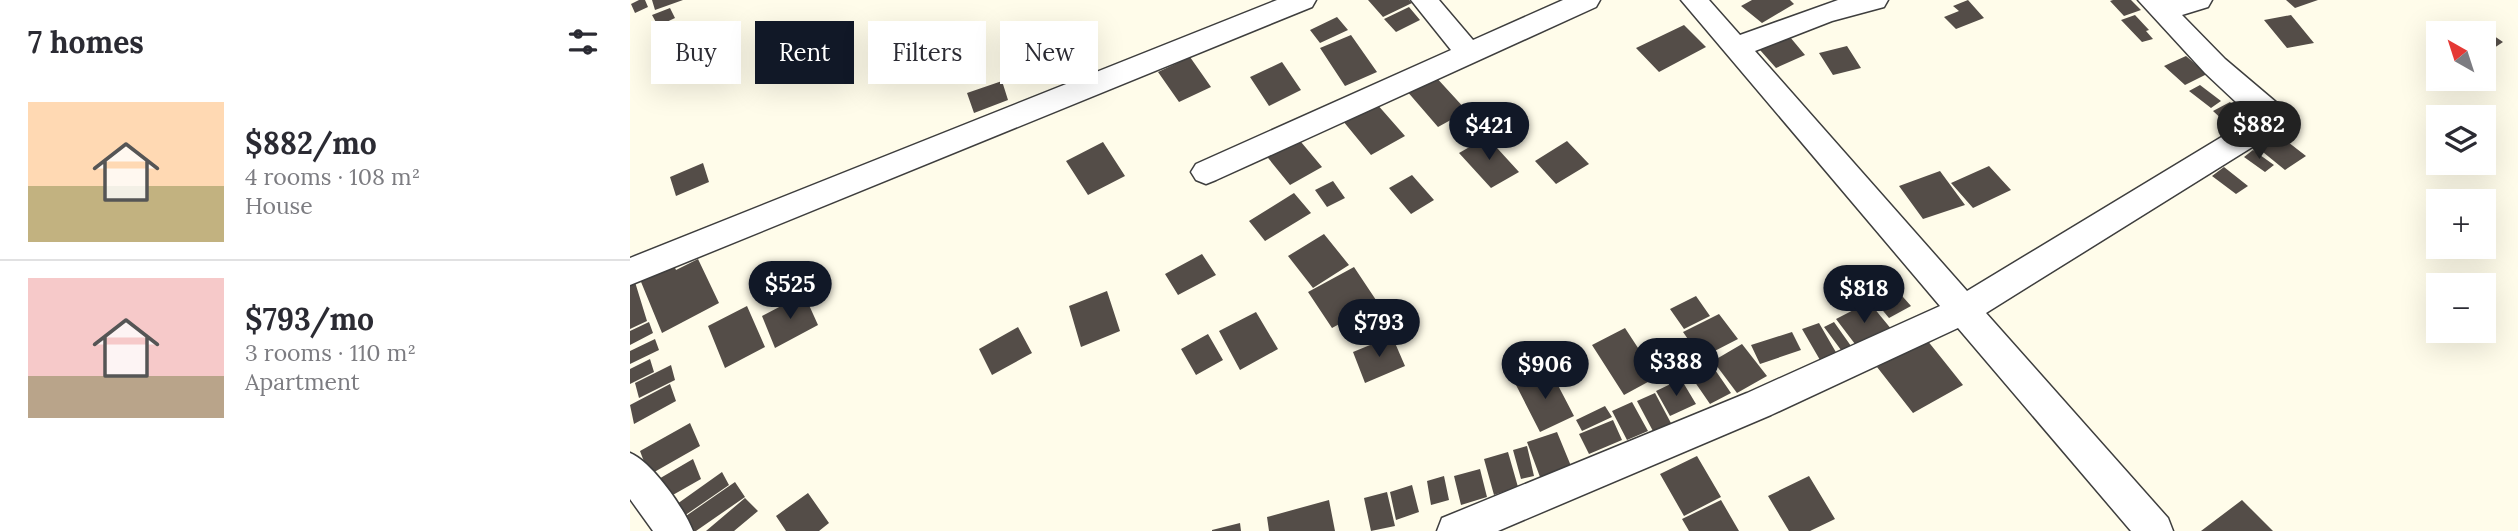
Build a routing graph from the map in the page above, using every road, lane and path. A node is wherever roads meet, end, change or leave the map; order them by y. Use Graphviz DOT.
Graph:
graph roads {
  1 [pos="1303,0"];
  2 [pos="1424,0"];
  3 [pos="1587,0"];
  4 [pos="1693,0"];
  5 [pos="1875,0"];
  6 [pos="2199,0"];
  7 [pos="2157,6"];
  8 [pos="1735,48"];
  9 [pos="1468,53"];
  10 [pos="1206,172"];
  11 [pos="630,272"];
  12 [pos="1964,310"];
  13 [pos="630,470"];
  14 [pos="675,531"];
  15 [pos="1455,531"];
  16 [pos="2155,531"];
  1 -- 11 [label="street"];
  2 -- 9 [label="street"];
  3 -- 9 [label="street"];
  4 -- 8 [label="street"];
  5 -- 8 [label="street"];
  6 -- 7 [label="street"];
  7 -- 12 [label="street"];
  8 -- 12 [label="street"];
  9 -- 10 [label="street"];
  12 -- 15 [label="street"];
  12 -- 16 [label="street"];
  13 -- 14 [label="street"];
}
